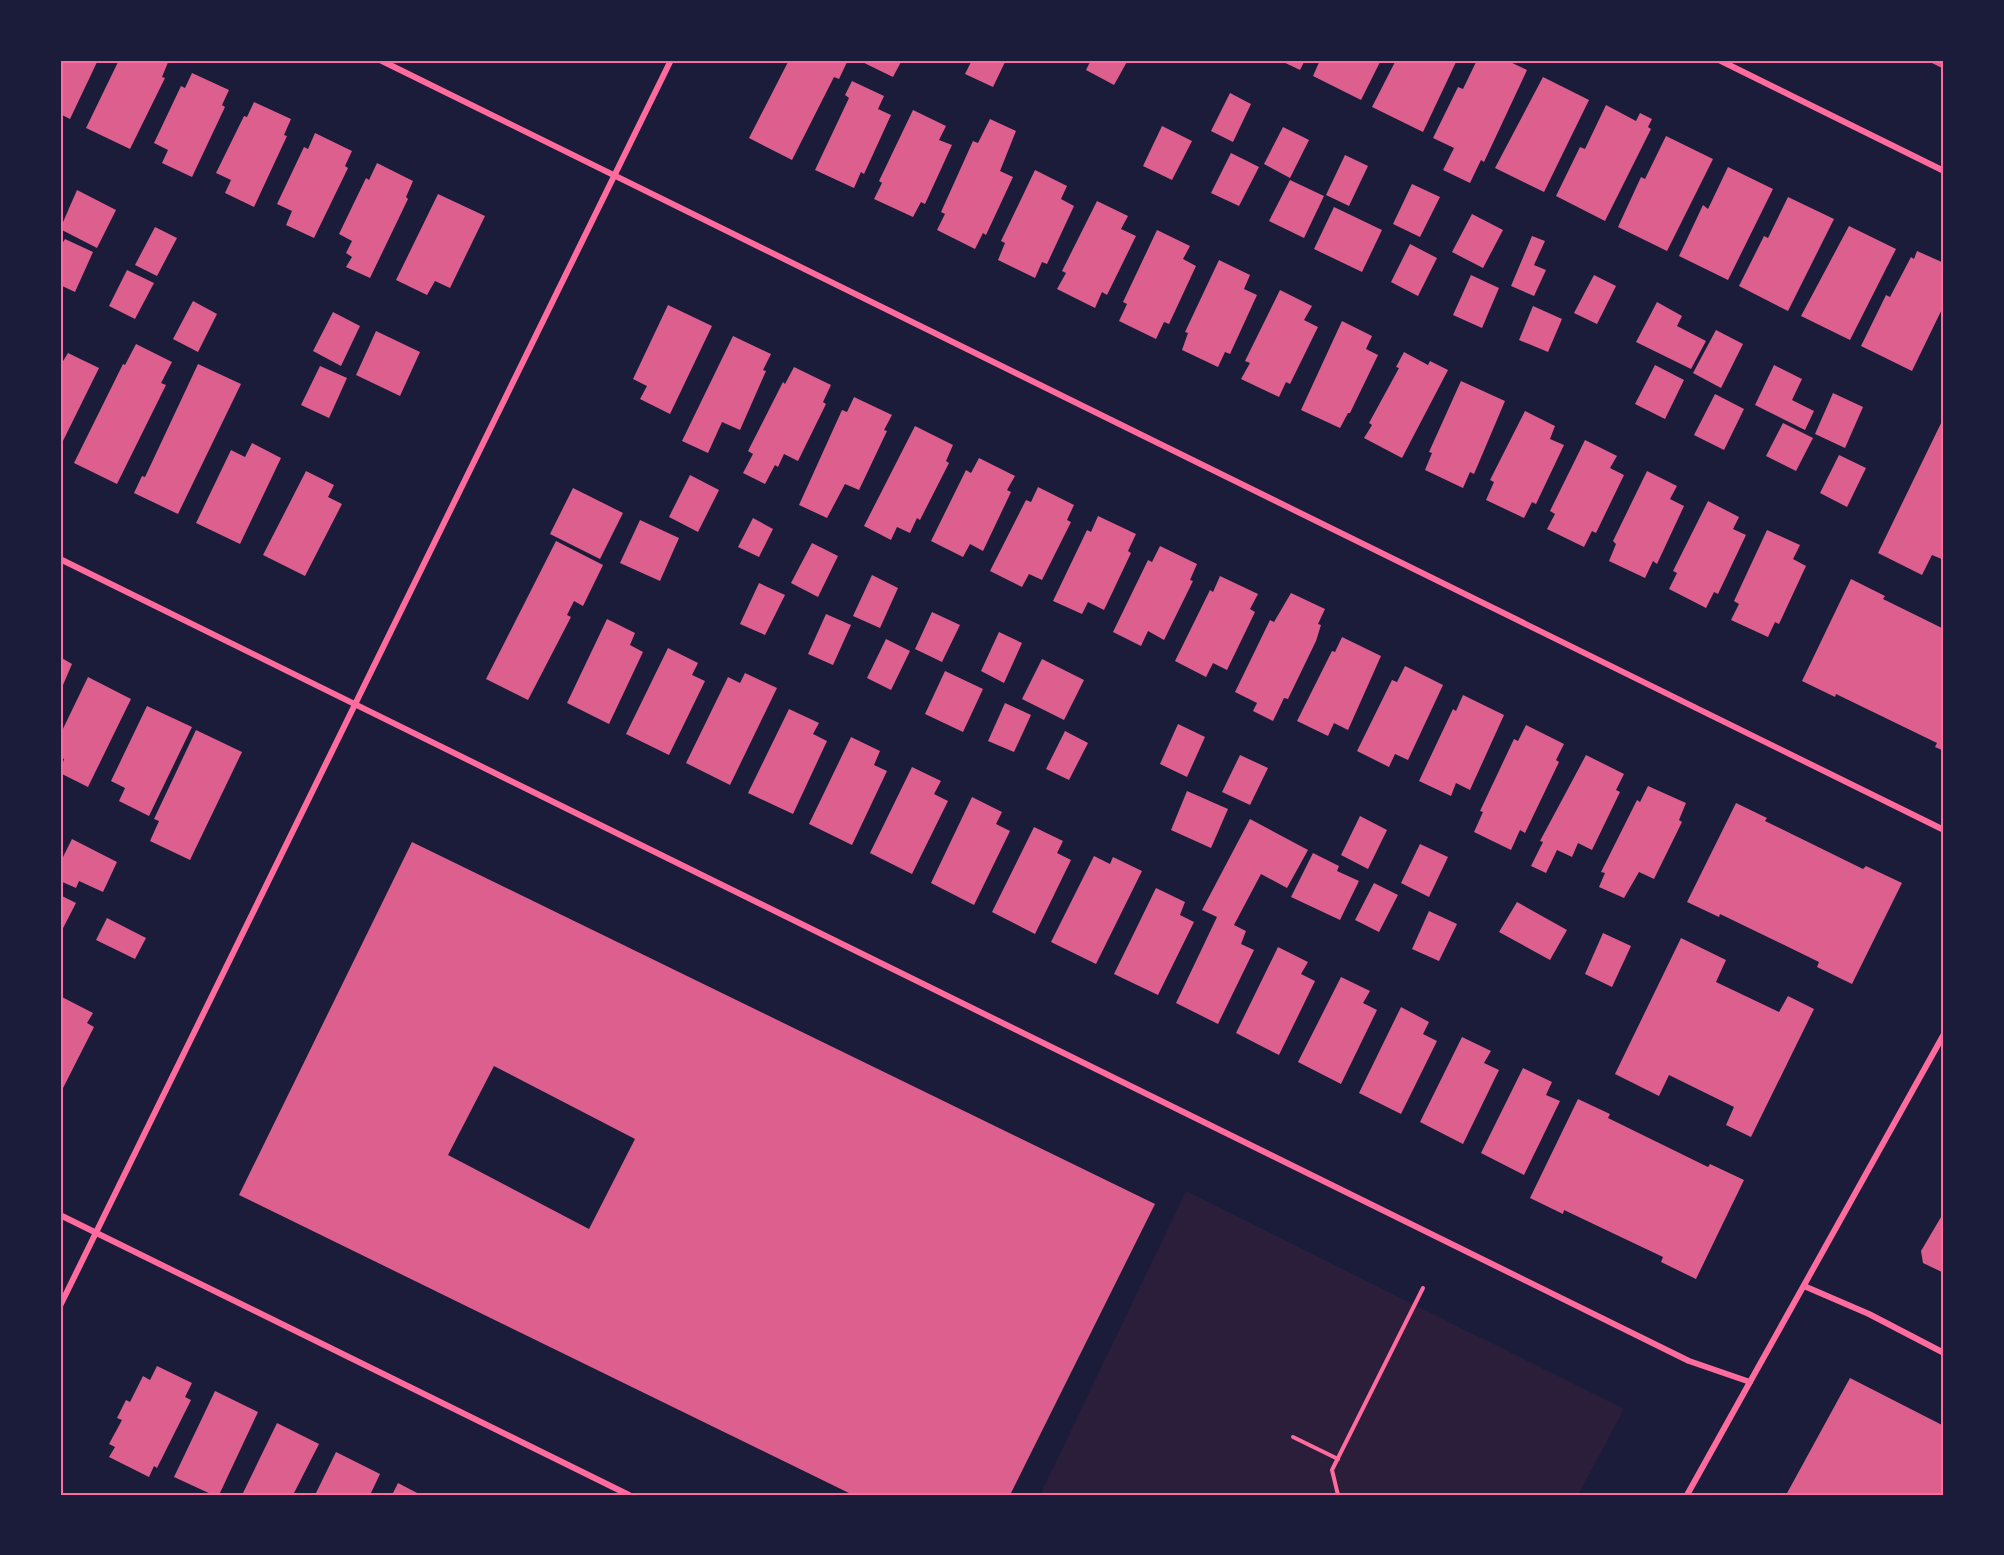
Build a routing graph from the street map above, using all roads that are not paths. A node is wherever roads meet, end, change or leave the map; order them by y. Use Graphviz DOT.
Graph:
graph roads {
  1 [pos="380,60"];
  2 [pos="670,60"];
  3 [pos="1719,60"];
  4 [pos="1944,171"];
  5 [pos="614,174"];
  6 [pos="60,559"];
  7 [pos="356,704"];
  8 [pos="1944,830"];
  9 [pos="1944,1034"];
  10 [pos="60,1215"];
  11 [pos="96,1232"];
  12 [pos="1804,1286"];
  13 [pos="60,1306"];
  14 [pos="1944,1353"];
  15 [pos="1750,1382"];
  16 [pos="629,1495"];
  17 [pos="1687,1495"];
  1 -- 5 [label="street"];
  2 -- 5 [label="street"];
  3 -- 4 [label="street"];
  5 -- 7 [label="street"];
  5 -- 8 [label="street"];
  6 -- 7 [label="street"];
  7 -- 11 [label="street"];
  7 -- 15 [label="street"];
  9 -- 12 [label="street"];
  10 -- 11 [label="street"];
  11 -- 13 [label="street"];
  11 -- 16 [label="street"];
  12 -- 14 [label="street"];
  12 -- 15 [label="street"];
  15 -- 17 [label="street"];
}
